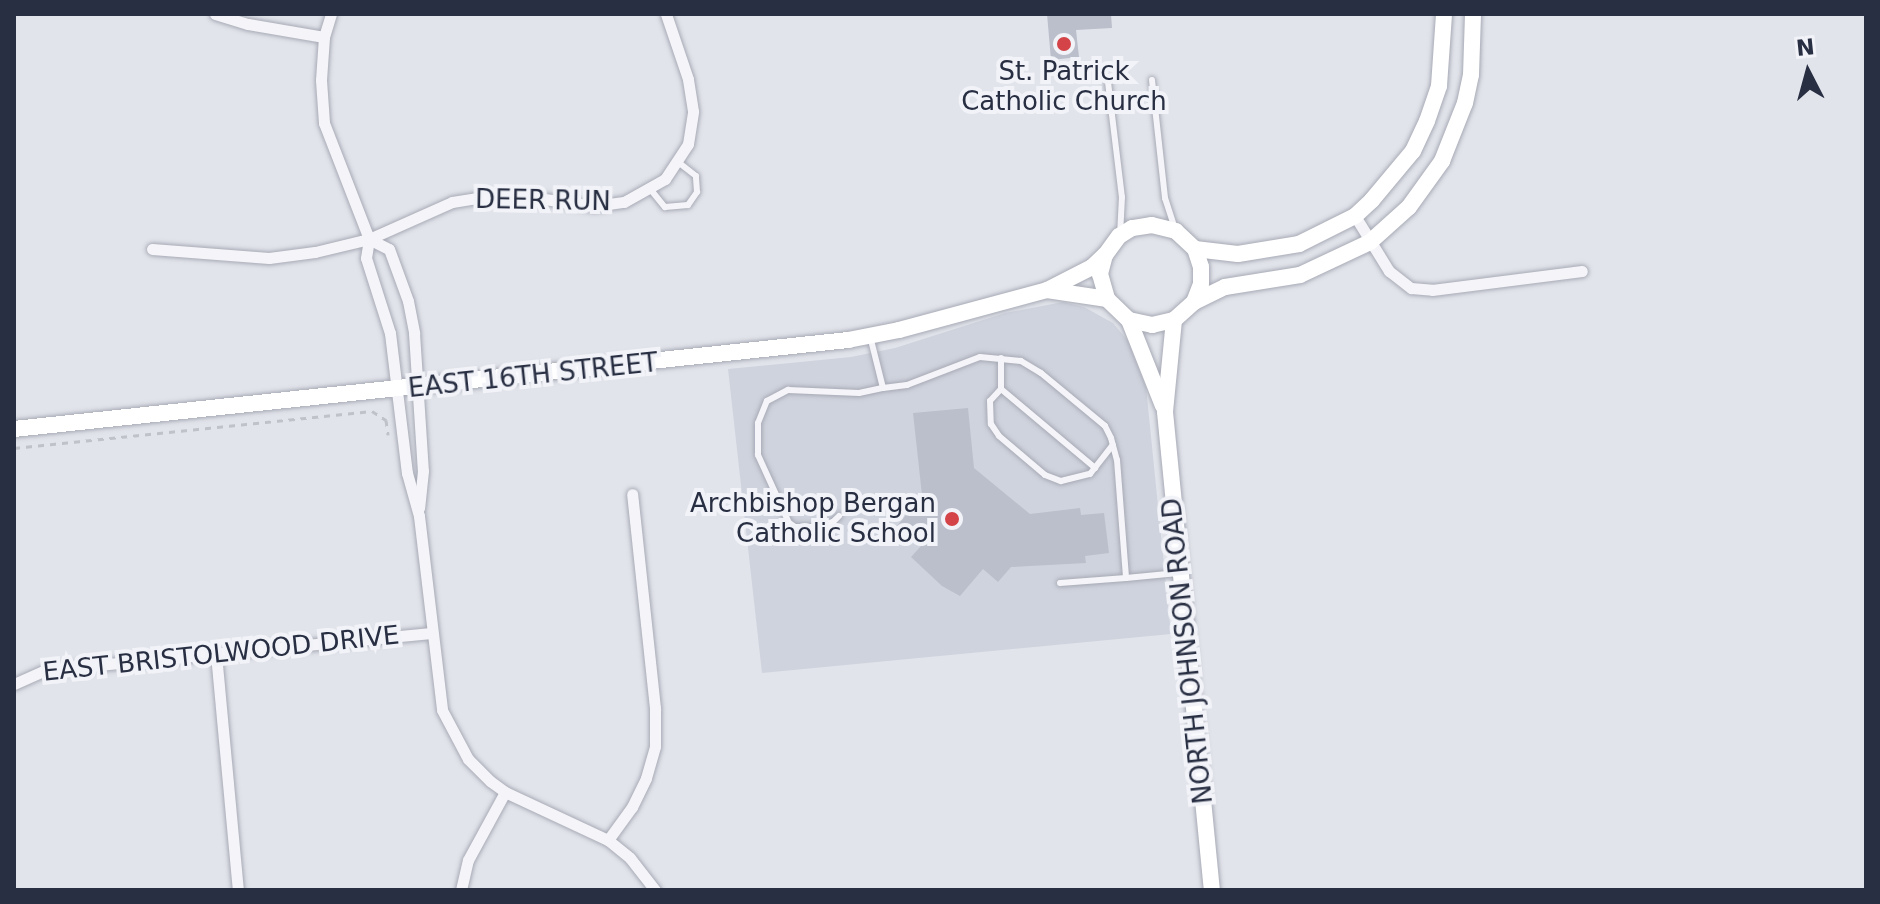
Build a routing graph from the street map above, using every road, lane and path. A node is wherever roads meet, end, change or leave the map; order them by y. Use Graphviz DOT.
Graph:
graph roads {
  1 [pos="215,14"];
  2 [pos="331,14"];
  3 [pos="666,14"];
  4 [pos="1444,14"];
  5 [pos="1473,14"];
  6 [pos="324,37"];
  7 [pos="1152,80"];
  8 [pos="1108,82"];
  9 [pos="678,162"];
  10 [pos="651,190"];
  11 [pos="1355,216"];
  12 [pos="1176,231"];
  13 [pos="1119,236"];
  14 [pos="369,239"];
  15 [pos="1370,242"];
  16 [pos="152,249"];
  17 [pos="1195,249"];
  18 [pos="1105,255"];
  19 [pos="1582,271"];
  20 [pos="1047,290"];
  21 [pos="1107,299"];
  22 [pos="1194,302"];
  23 [pos="1129,320"];
  24 [pos="1174,320"];
  25 [pos="870,336"];
  26 [pos="1001,358"];
  27 [pos="417,388"];
  28 [pos="883,388"];
  29 [pos="1001,389"];
  30 [pos="398,391"];
  31 [pos="1165,412"];
  32 [pos="14,429"];
  33 [pos="1113,445"];
  34 [pos="390,447"];
  35 [pos="14,448"];
  36 [pos="1095,468"];
  37 [pos="632,494"];
  38 [pos="419,516"];
  39 [pos="839,516"];
  40 [pos="1180,572"];
  41 [pos="1126,578"];
  42 [pos="1060,583"];
  43 [pos="431,633"];
  44 [pos="216,654"];
  45 [pos="14,684"];
  46 [pos="505,792"];
  47 [pos="608,840"];
  48 [pos="238,890"];
  49 [pos="461,890"];
  50 [pos="655,890"];
  51 [pos="1212,890"];
  1 -- 6 [label="street"];
  2 -- 6 [label="street"];
  3 -- 9 [label="street, DEER RUN"];
  4 -- 11 [label="main road"];
  5 -- 15 [label="main road"];
  6 -- 14 [label="street"];
  7 -- 12 [label="lane"];
  8 -- 13 [label="lane"];
  9 -- 10 [label="street, DEER RUN"];
  9 -- 10 [label="lane"];
  10 -- 14 [label="street, DEER RUN"];
  11 -- 15 [label="street"];
  11 -- 17 [label="main road"];
  12 -- 13 [label="main road"];
  12 -- 17 [label="main road"];
  13 -- 18 [label="main road"];
  14 -- 16 [label="street, DEER RUN"];
  14 -- 27 [label="street"];
  14 -- 30 [label="street"];
  15 -- 19 [label="street"];
  15 -- 22 [label="main road"];
  17 -- 22 [label="main road"];
  18 -- 20 [label="main road, EAST 16TH STREET"];
  18 -- 21 [label="main road"];
  20 -- 21 [label="main road, EAST 16TH STREET"];
  20 -- 25 [label="main road, EAST 16TH STREET"];
  21 -- 23 [label="main road"];
  22 -- 24 [label="main road"];
  23 -- 24 [label="main road"];
  23 -- 31 [label="main road, NORTH JOHNSON ROAD"];
  24 -- 31 [label="main road, NORTH JOHNSON ROAD"];
  25 -- 27 [label="main road, EAST 16TH STREET"];
  25 -- 28 [label="lane"];
  26 -- 28 [label="lane"];
  26 -- 29 [label="lane"];
  26 -- 33 [label="lane"];
  27 -- 30 [label="main road, EAST 16TH STREET"];
  27 -- 38 [label="street"];
  28 -- 39 [label="lane"];
  29 -- 36 [label="lane"];
  29 -- 36 [label="lane"];
  30 -- 32 [label="main road, EAST 16TH STREET"];
  30 -- 38 [label="street"];
  31 -- 40 [label="main road, NORTH JOHNSON ROAD"];
  33 -- 36 [label="lane"];
  33 -- 41 [label="lane"];
  34 -- 35 [label="path"];
  37 -- 47 [label="street"];
  38 -- 43 [label="street"];
  40 -- 41 [label="lane"];
  40 -- 51 [label="main road, NORTH JOHNSON ROAD"];
  41 -- 42 [label="lane"];
  43 -- 44 [label="street, EAST BRISTOLWOOD DRIVE"];
  43 -- 46 [label="street"];
  44 -- 45 [label="street, EAST BRISTOLWOOD DRIVE"];
  44 -- 48 [label="street"];
  46 -- 47 [label="street"];
  46 -- 49 [label="street"];
  47 -- 50 [label="street"];
}
